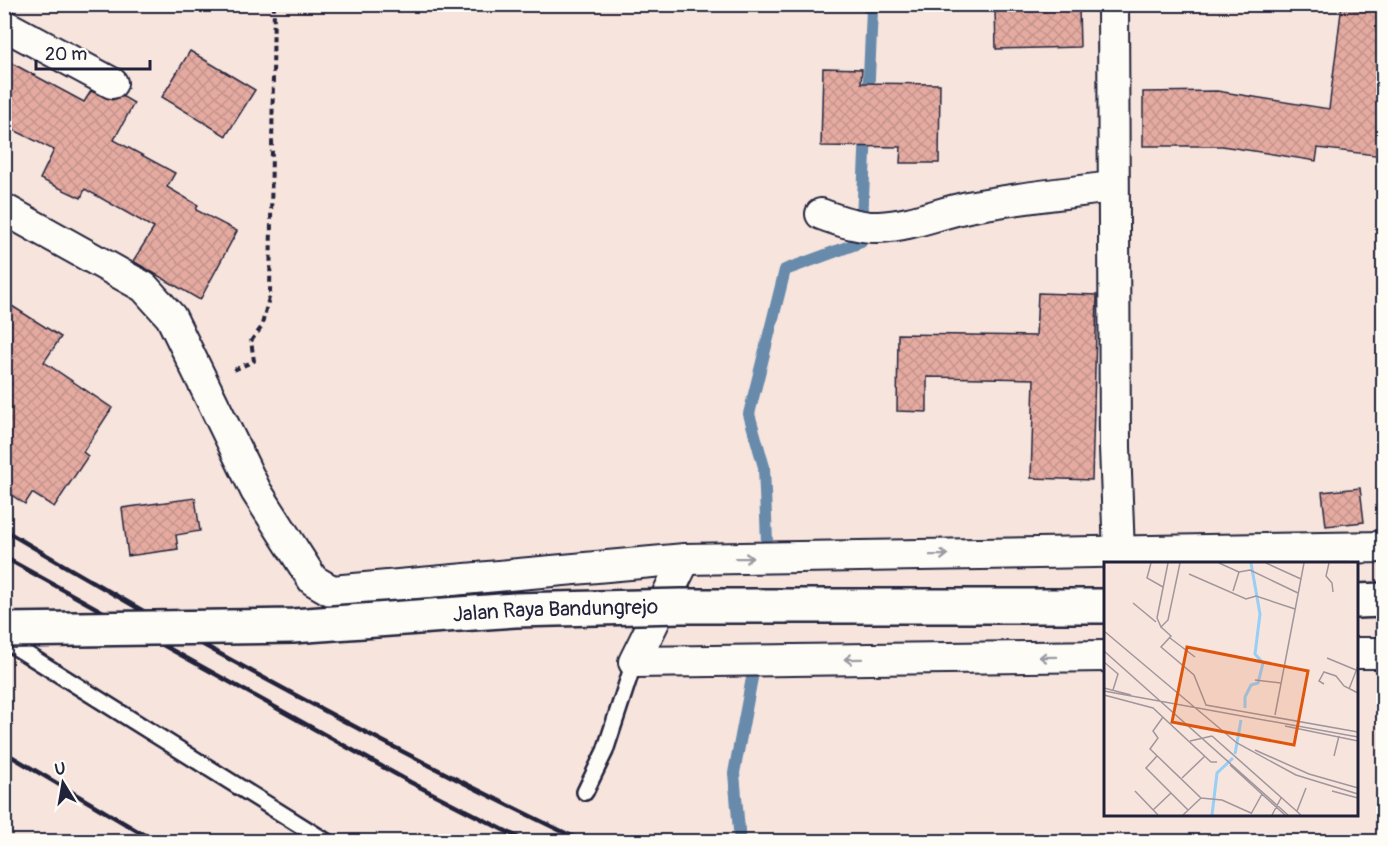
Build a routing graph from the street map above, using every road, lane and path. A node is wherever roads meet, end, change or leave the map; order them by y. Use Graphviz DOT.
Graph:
graph roads {
  1 [pos="274,4"];
  2 [pos="1113,4"];
  3 [pos="4,25"];
  4 [pos="112,83"];
  5 [pos="1113,187"];
  6 [pos="4,209"];
  7 [pos="831,218"];
  8 [pos="202,385"];
  9 [pos="1383,547"];
  10 [pos="1119,553"];
  11 [pos="685,559"];
  12 [pos="1383,600"];
  13 [pos="1358,601"];
  14 [pos="1104,606"];
  15 [pos="4,630"];
  16 [pos="4,640"];
  17 [pos="1358,653"];
  18 [pos="1383,653"];
  19 [pos="1104,656"];
  20 [pos="634,662"];
  21 [pos="585,792"];
  22 [pos="327,842"];
  1 -- 8 [label="path"];
  2 -- 5 [label="street"];
  3 -- 4 [label="street"];
  5 -- 7 [label="street"];
  5 -- 10 [label="street"];
  6 -- 8 [label="street"];
  8 -- 11 [label="street"];
  9 -- 10 [label="street"];
  11 -- 10 [label="street, one-way"];
  11 -- 20 [label="street"];
  12 -- 13 [label="main road"];
  14 -- 15 [label="main road, Jalan Raya Bandungrejo, bridge"];
  16 -- 22 [label="lane"];
  17 -- 18 [label="street"];
  19 -- 20 [label="street, one-way"];
  20 -- 21 [label="lane"];
}
